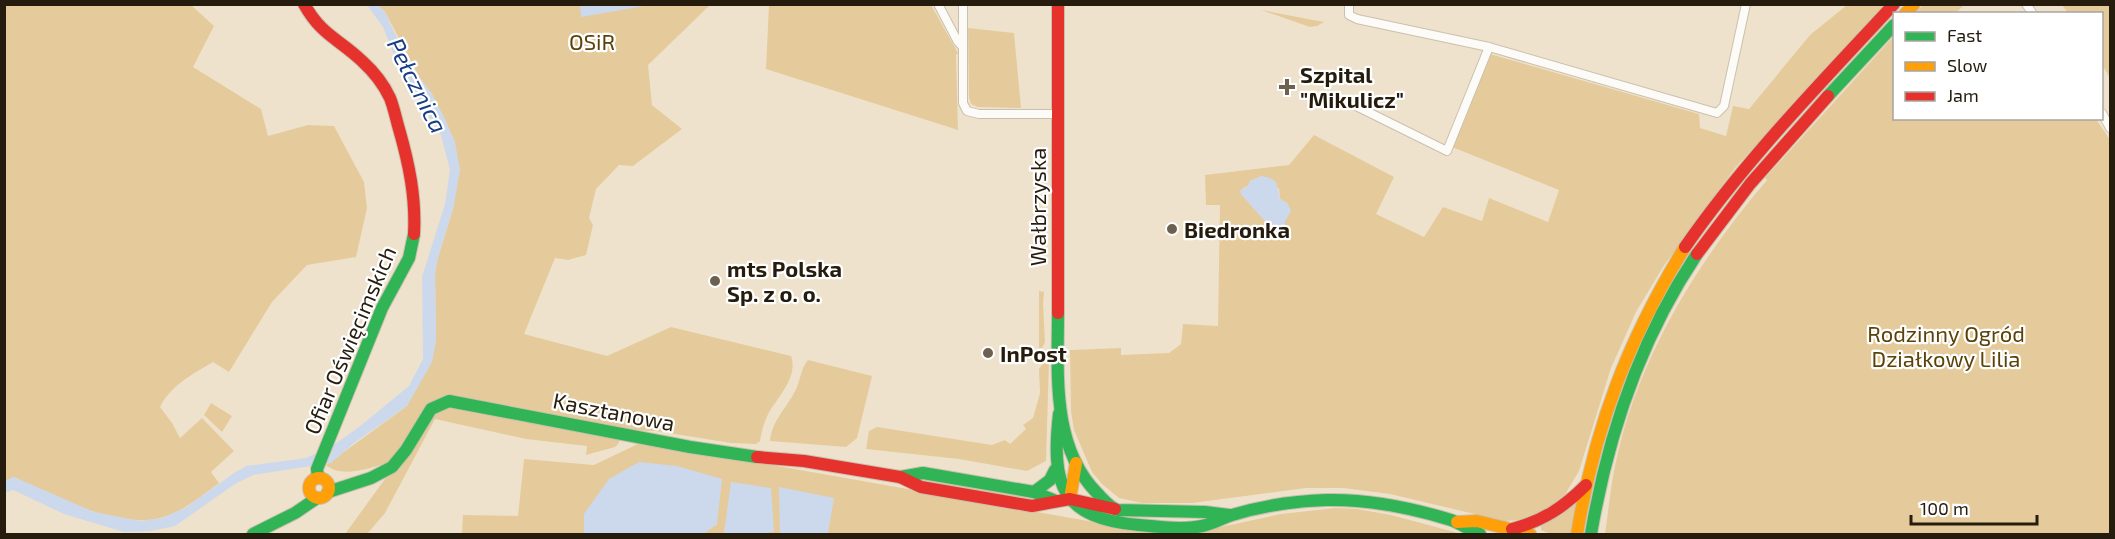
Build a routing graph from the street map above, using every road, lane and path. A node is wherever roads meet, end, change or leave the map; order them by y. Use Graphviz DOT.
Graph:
graph roads {
  1 [pos="304,4"];
  2 [pos="938,4"];
  3 [pos="963,4"];
  4 [pos="1058,4"];
  5 [pos="1746,4"];
  6 [pos="1894,4"];
  7 [pos="1348,6"];
  8 [pos="1893,26"];
  9 [pos="962,46"];
  10 [pos="1489,47"];
  11 [pos="1358,107"];
  12 [pos="1058,114"];
  13 [pos="1060,410"];
  14 [pos="1076,463"];
  15 [pos="1055,470"];
  16 [pos="900,477"];
  17 [pos="319,485"];
  18 [pos="1586,485"];
  19 [pos="1034,492"];
  20 [pos="1064,500"];
  21 [pos="1115,509"];
  22 [pos="1229,515"];
  23 [pos="1457,522"];
  24 [pos="1512,529"];
  25 [pos="254,534"];
  26 [pos="1480,534"];
  27 [pos="1530,534"];
  28 [pos="1577,534"];
  29 [pos="1591,534"];
  1 -- 17 [label="main road, Ofiar Oświęcimskich"];
  2 -- 9 [label="street"];
  3 -- 9 [label="street"];
  4 -- 12 [label="main road, Wałbrzyska"];
  5 -- 10 [label="street"];
  6 -- 18 [label="main road"];
  7 -- 10 [label="street"];
  8 -- 29 [label="main road"];
  9 -- 12 [label="street"];
  10 -- 11 [label="street"];
  12 -- 13 [label="main road, Wałbrzyska"];
  13 -- 14 [label="main road, Wałbrzyska"];
  13 -- 15 [label="main road, Wałbrzyska"];
  14 -- 20 [label="main road"];
  14 -- 21 [label="main road, Wałbrzyska"];
  15 -- 19 [label="main road"];
  15 -- 20 [label="main road, Wałbrzyska"];
  16 -- 17 [label="main road, Kasztanowa"];
  16 -- 19 [label="main road, Kasztanowa"];
  16 -- 20 [label="main road, Kasztanowa"];
  17 -- 25 [label="main road"];
  18 -- 24 [label="main road"];
  18 -- 28 [label="main road"];
  19 -- 20 [label="main road, Kasztanowa"];
  20 -- 21 [label="main road, Kasztanowa"];
  20 -- 22 [label="main road, Wałbrzyska"];
  21 -- 22 [label="main road, Wałbrzyska"];
  22 -- 23 [label="main road, Wałbrzyska"];
  23 -- 24 [label="main road, Wałbrzyska"];
  23 -- 26 [label="main road, Wałbrzyska"];
  24 -- 27 [label="main road, Wałbrzyska"];
}
